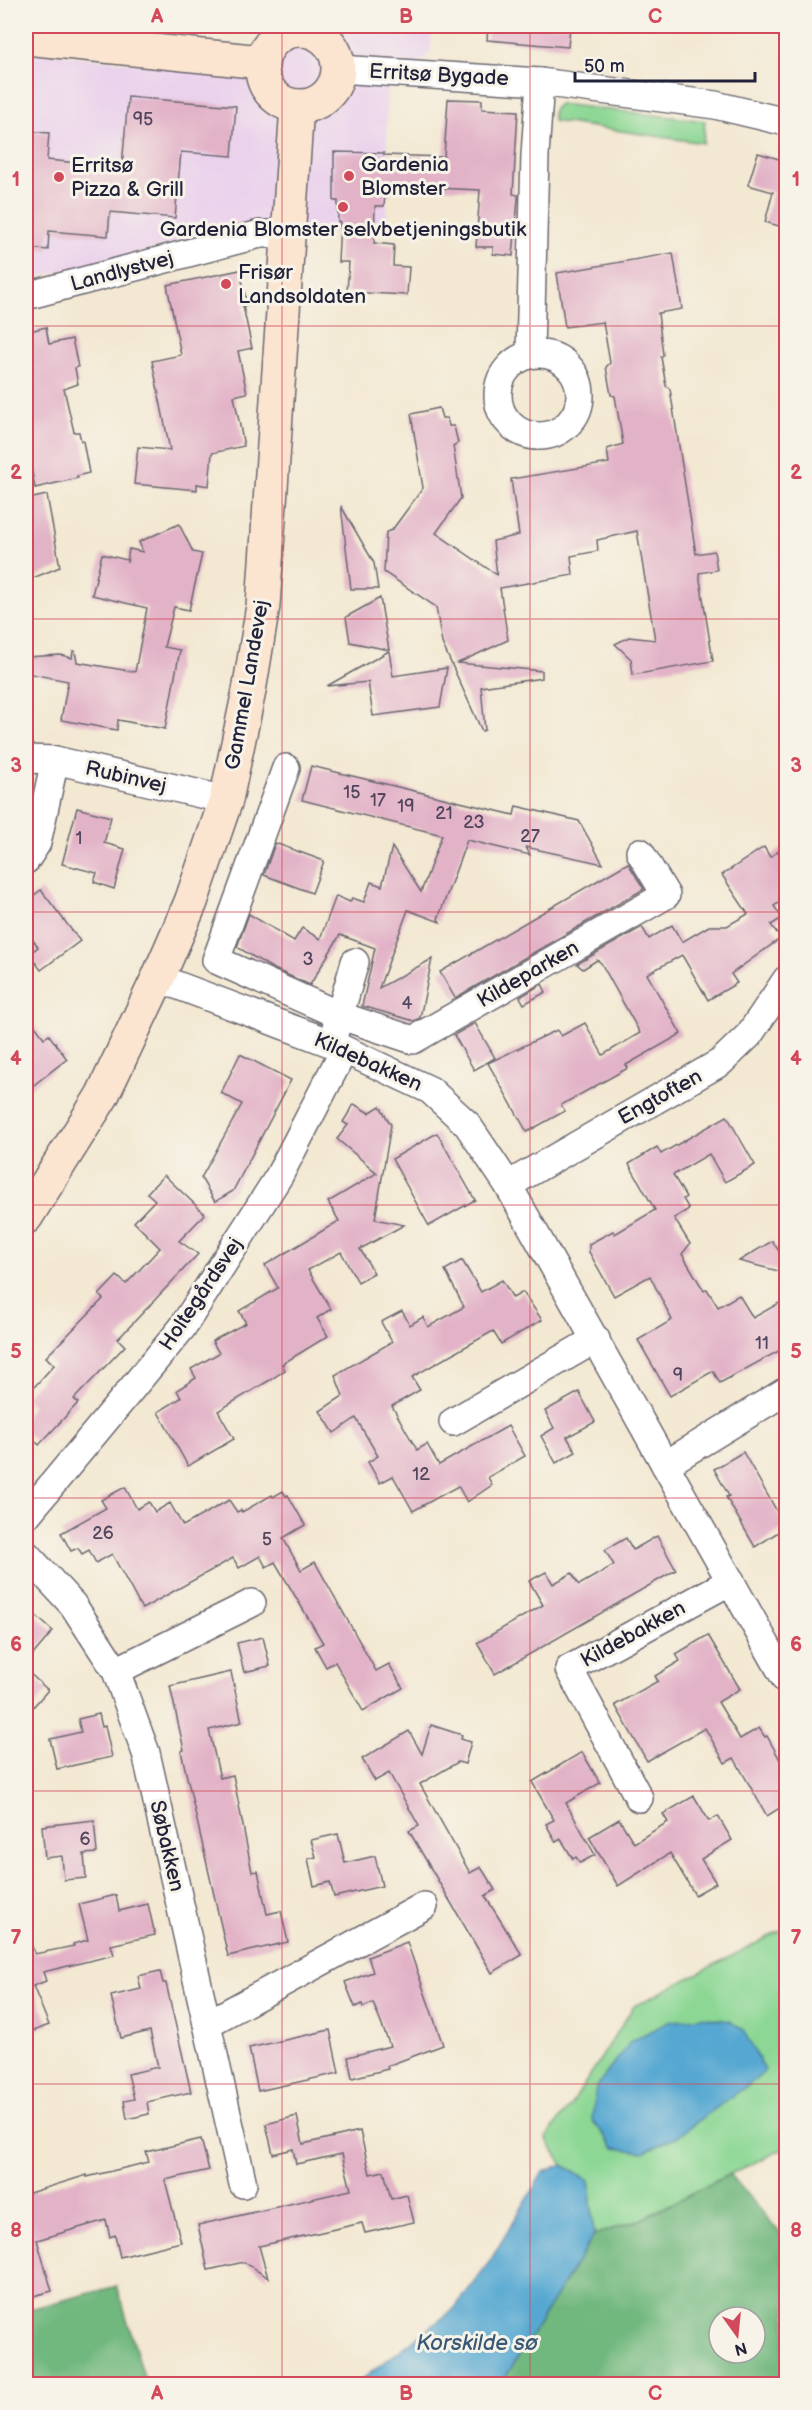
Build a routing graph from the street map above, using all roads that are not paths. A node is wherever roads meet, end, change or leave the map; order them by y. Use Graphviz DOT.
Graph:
graph roads {
  1 [pos="303,28"];
  2 [pos="26,38"];
  3 [pos="262,62"];
  4 [pos="338,69"];
  5 [pos="540,82"];
  6 [pos="297,106"];
  7 [pos="786,122"];
  8 [pos="289,234"];
  9 [pos="26,296"];
  10 [pos="530,353"];
  11 [pos="26,759"];
  12 [pos="55,760"];
  13 [pos="286,768"];
  14 [pos="226,800"];
  15 [pos="640,852"];
  16 [pos="26,860"];
  17 [pos="355,962"];
  18 [pos="158,978"];
  19 [pos="786,980"];
  20 [pos="341,1016"];
  21 [pos="337,1047"];
  22 [pos="508,1185"];
  23 [pos="26,1217"];
  24 [pos="596,1339"];
  25 [pos="786,1391"];
  26 [pos="453,1422"];
  27 [pos="665,1465"];
  28 [pos="26,1516"];
  29 [pos="26,1554"];
  30 [pos="731,1581"];
  31 [pos="252,1603"];
  32 [pos="116,1671"];
  33 [pos="786,1680"];
  34 [pos="639,1798"];
  35 [pos="424,1906"];
  36 [pos="207,2024"];
  37 [pos="243,2184"];
  1 -- 3 [label="street"];
  1 -- 4 [label="street"];
  2 -- 3 [label="street"];
  3 -- 6 [label="street"];
  4 -- 5 [label="street, Erritsø Bygade"];
  4 -- 6 [label="street"];
  5 -- 7 [label="street, Erritsø Bygade"];
  5 -- 10 [label="street, Erritsø Bygade"];
  6 -- 8 [label="street, Gammel Landevej"];
  8 -- 9 [label="street, Landlystvej"];
  8 -- 14 [label="street, Gammel Landevej"];
  11 -- 12 [label="street, Rubinvej"];
  12 -- 14 [label="street, Rubinvej"];
  12 -- 16 [label="street"];
  13 -- 20 [label="street, Kildeparken"];
  14 -- 18 [label="street, Gammel Landevej"];
  15 -- 20 [label="street, Kildeparken"];
  17 -- 20 [label="street"];
  18 -- 21 [label="street, Kildebakken"];
  18 -- 23 [label="street, Gammel Landevej"];
  19 -- 22 [label="street, Engtoften"];
  20 -- 21 [label="street"];
  21 -- 22 [label="street, Kildebakken"];
  21 -- 28 [label="street, Holtegårdsvej"];
  22 -- 24 [label="street, Kildebakken"];
  24 -- 26 [label="street"];
  24 -- 27 [label="street, Kildebakken"];
  25 -- 27 [label="street"];
  27 -- 30 [label="street, Kildebakken"];
  29 -- 32 [label="street, Søbakken"];
  30 -- 33 [label="street, Kildebakken"];
  30 -- 34 [label="street, Kildebakken"];
  31 -- 32 [label="street"];
  32 -- 36 [label="street, Søbakken"];
  35 -- 36 [label="street"];
  36 -- 37 [label="street, Søbakken"];
}
